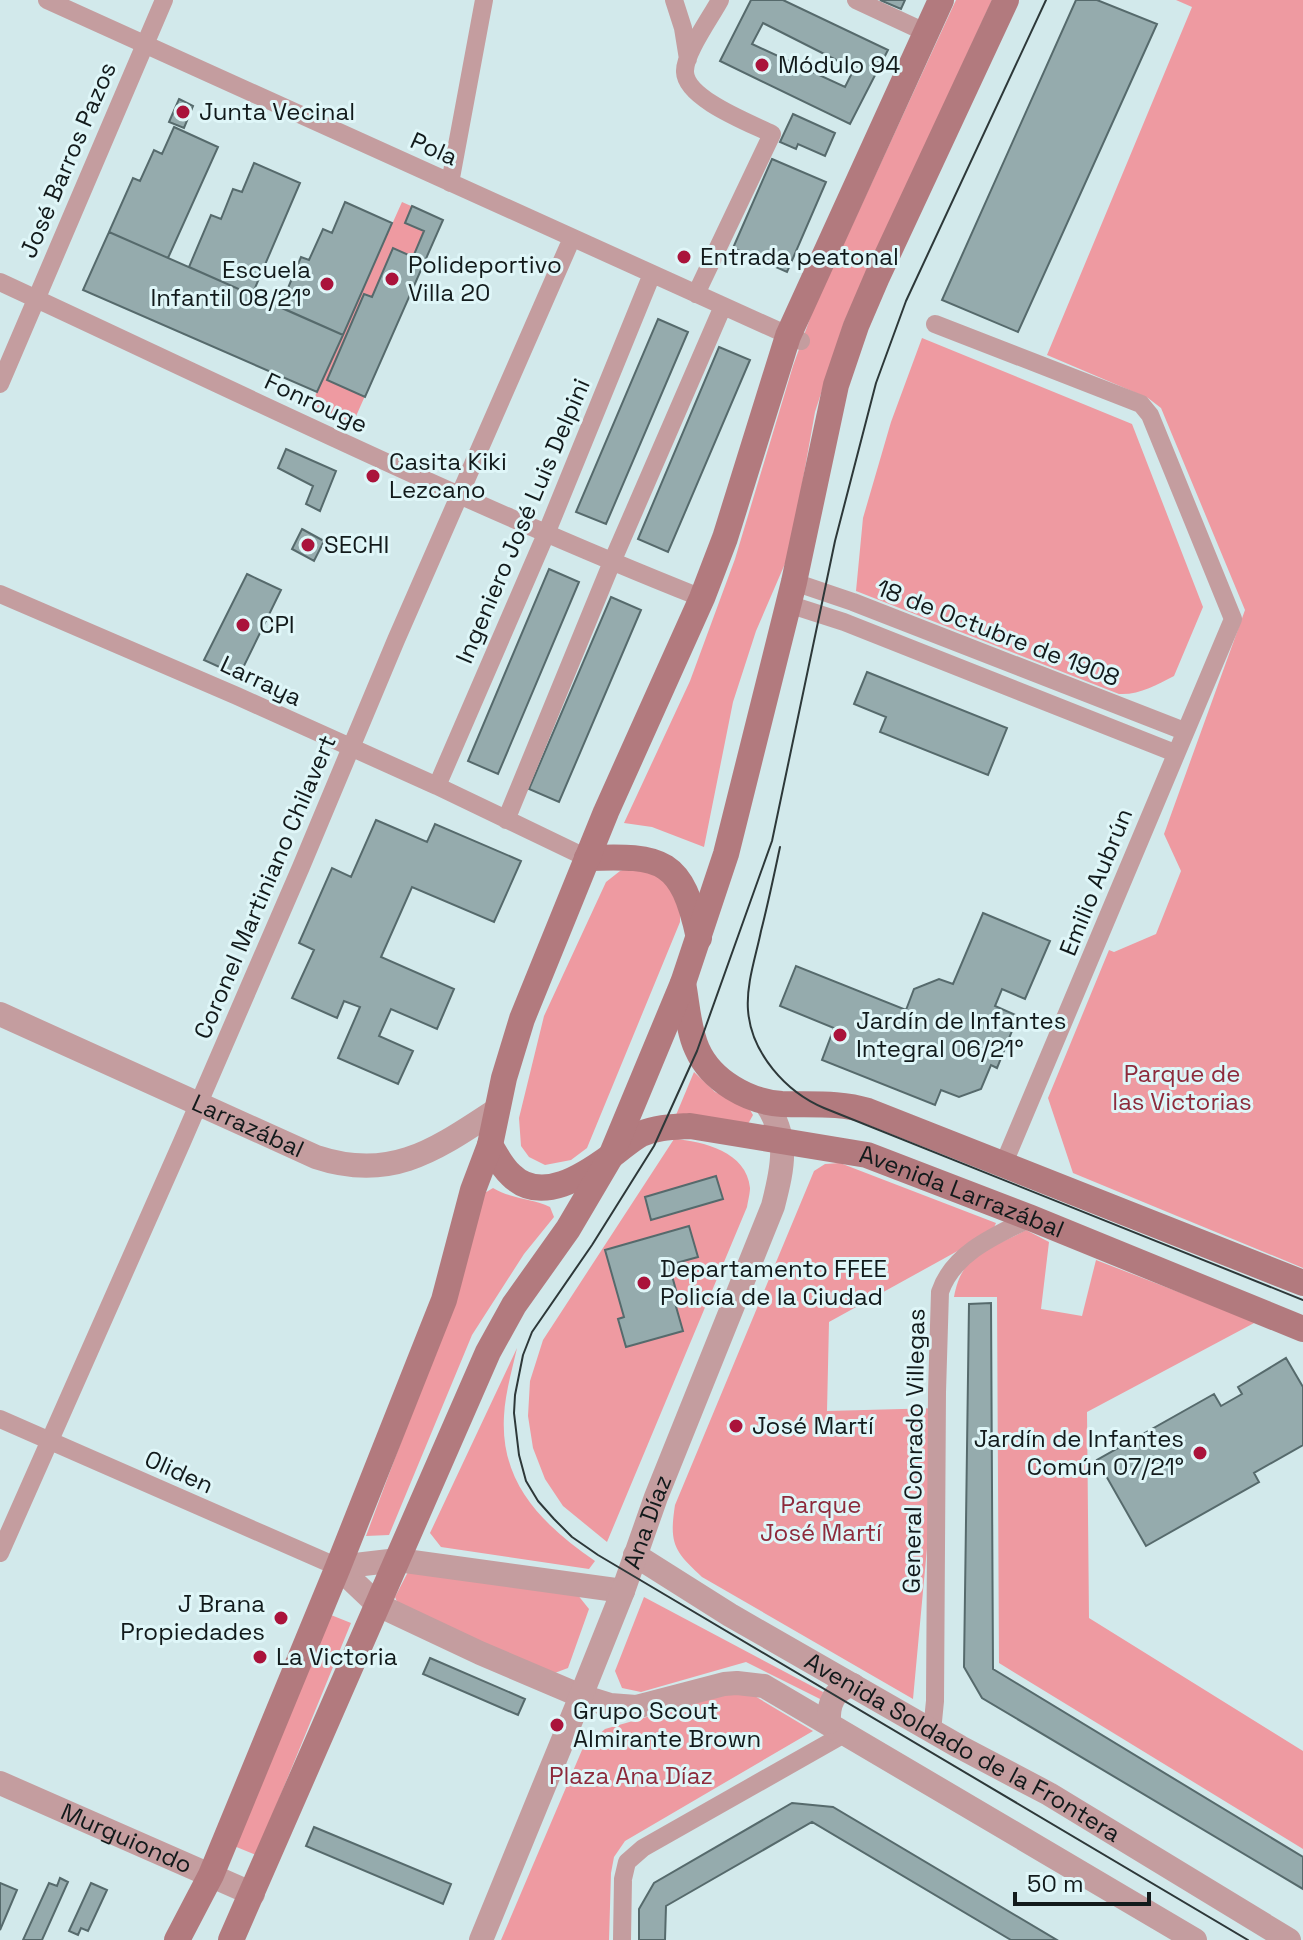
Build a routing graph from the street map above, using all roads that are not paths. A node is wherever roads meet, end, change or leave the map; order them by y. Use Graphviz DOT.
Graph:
graph roads {
  1 [pos="47,0"];
  2 [pos="164,0"];
  3 [pos="484,0"];
  4 [pos="674,0"];
  5 [pos="720,0"];
  6 [pos="856,0"];
  7 [pos="941,0"];
  8 [pos="1006,0"];
  9 [pos="927,33"];
  10 [pos="145,44"];
  11 [pos="688,59"];
  12 [pos="450,183"];
  13 [pos="572,238"];
  14 [pos="652,274"];
  15 [pos="0,282"];
  16 [pos="696,294"];
  17 [pos="35,298"];
  18 [pos="723,306"];
  19 [pos="935,324"];
  20 [pos="795,338"];
  21 [pos="0,384"];
  22 [pos="460,496"];
  23 [pos="546,534"];
  24 [pos="612,562"];
  25 [pos="791,593"];
  26 [pos="0,594"];
  27 [pos="702,598"];
  28 [pos="1184,731"];
  29 [pos="351,747"];
  30 [pos="1175,753"];
  31 [pos="437,786"];
  32 [pos="506,820"];
  33 [pos="587,858"];
  34 [pos="699,938"];
  35 [pos="683,983"];
  36 [pos="0,1014"];
  37 [pos="765,1102"];
  38 [pos="198,1104"];
  39 [pos="496,1110"];
  40 [pos="783,1140"];
  41 [pos="490,1145"];
  42 [pos="611,1156"];
  43 [pos="1004,1163"];
  44 [pos="1135,1215"];
  45 [pos="1031,1218"];
  46 [pos="1118,1255"];
  47 [pos="1303,1283"];
  48 [pos="1303,1329"];
  49 [pos="0,1419"];
  50 [pos="48,1441"];
  51 [pos="0,1553"];
  52 [pos="635,1555"];
  53 [pos="398,1560"];
  54 [pos="338,1567"];
  55 [pos="623,1591"];
  56 [pos="378,1605"];
  57 [pos="853,1685"];
  58 [pos="581,1696"];
  59 [pos="838,1728"];
  60 [pos="932,1731"];
  61 [pos="0,1783"];
  62 [pos="211,1875"];
  63 [pos="253,1894"];
  64 [pos="177,1940"];
  65 [pos="231,1940"];
  66 [pos="481,1940"];
  67 [pos="622,1940"];
  68 [pos="1195,1940"];
  69 [pos="1289,1940"];
  1 -- 10 [label="street, Pola"];
  2 -- 10 [label="street, José Barros Pazos"];
  3 -- 12 [label="street"];
  4 -- 11 [label="street"];
  5 -- 11 [label="street"];
  6 -- 9 [label="street"];
  7 -- 9 [label="main road"];
  8 -- 25 [label="main road"];
  9 -- 20 [label="main road"];
  10 -- 12 [label="street, Pola"];
  10 -- 17 [label="street, José Barros Pazos"];
  11 -- 16 [label="street"];
  12 -- 13 [label="street, Pola"];
  13 -- 14 [label="street, Pola"];
  13 -- 22 [label="street, Coronel Martiniano Chilavert"];
  14 -- 16 [label="street, Pola"];
  14 -- 23 [label="street, Ingeniero José Luis Delpini"];
  15 -- 17 [label="street, Fonrouge"];
  16 -- 18 [label="street, Pola"];
  17 -- 21 [label="street, José Barros Pazos"];
  17 -- 22 [label="street, Fonrouge"];
  18 -- 20 [label="street, Pola"];
  18 -- 24 [label="street"];
  19 -- 28 [label="street, Emilio Aubrún"];
  20 -- 27 [label="main road"];
  22 -- 23 [label="street, Fonrouge"];
  22 -- 29 [label="street, Coronel Martiniano Chilavert"];
  23 -- 24 [label="street, Fonrouge"];
  23 -- 31 [label="street, Ingeniero José Luis Delpini"];
  24 -- 27 [label="street, Fonrouge"];
  24 -- 32 [label="street"];
  25 -- 28 [label="street, 18 de Octubre de 1908"];
  25 -- 30 [label="street, 18 de Octubre de 1908"];
  25 -- 34 [label="main road"];
  26 -- 29 [label="street, Larraya"];
  27 -- 33 [label="main road"];
  28 -- 30 [label="street, Emilio Aubrún"];
  29 -- 31 [label="street, Larraya"];
  29 -- 38 [label="street, Coronel Martiniano Chilavert"];
  30 -- 43 [label="street, Emilio Aubrún"];
  31 -- 32 [label="street, Larraya"];
  32 -- 33 [label="street, Larraya"];
  33 -- 34 [label="main road"];
  33 -- 39 [label="main road"];
  34 -- 35 [label="main road"];
  35 -- 37 [label="main road, Avenida Larrazábal"];
  35 -- 42 [label="main road"];
  36 -- 38 [label="street, Larrazábal"];
  37 -- 40 [label="street"];
  37 -- 43 [label="main road, Avenida Larrazábal"];
  38 -- 39 [label="street, Larrazábal"];
  38 -- 50 [label="street, Coronel Martiniano Chilavert"];
  39 -- 41 [label="main road"];
  40 -- 42 [label="main road, Avenida Larrazábal"];
  40 -- 45 [label="main road, Avenida Larrazábal"];
  40 -- 52 [label="street, Ana Díaz"];
  41 -- 42 [label="main road, Avenida Larrazábal"];
  41 -- 54 [label="main road"];
  42 -- 53 [label="main road"];
  43 -- 44 [label="main road, Avenida Larrazábal"];
  44 -- 46 [label="main road"];
  44 -- 47 [label="main road, Avenida Larrazábal"];
  45 -- 46 [label="main road, Avenida Larrazábal"];
  45 -- 60 [label="street, General Conrado Villegas"];
  46 -- 48 [label="main road, Avenida Larrazábal"];
  49 -- 50 [label="street, Oliden"];
  50 -- 51 [label="street, Coronel Martiniano Chilavert"];
  50 -- 54 [label="street, Oliden"];
  52 -- 55 [label="street, Ana Díaz"];
  52 -- 57 [label="street, Avenida Soldado de la Frontera"];
  53 -- 54 [label="street"];
  53 -- 55 [label="street"];
  53 -- 56 [label="main road"];
  54 -- 56 [label="street, Avenida Soldado de la Frontera"];
  54 -- 62 [label="main road"];
  55 -- 58 [label="street, Ana Díaz"];
  56 -- 58 [label="street, Avenida Soldado de la Frontera"];
  56 -- 63 [label="main road"];
  57 -- 59 [label="street"];
  57 -- 60 [label="street, Avenida Soldado de la Frontera"];
  58 -- 59 [label="street, Avenida Soldado de la Frontera"];
  58 -- 66 [label="street, Ana Díaz"];
  59 -- 67 [label="street"];
  59 -- 68 [label="street, Avenida Soldado de la Frontera"];
  60 -- 69 [label="street, Avenida Soldado de la Frontera"];
  61 -- 62 [label="street, Murguiondo"];
  62 -- 63 [label="street, Murguiondo"];
  62 -- 64 [label="main road"];
  63 -- 65 [label="main road"];
}
